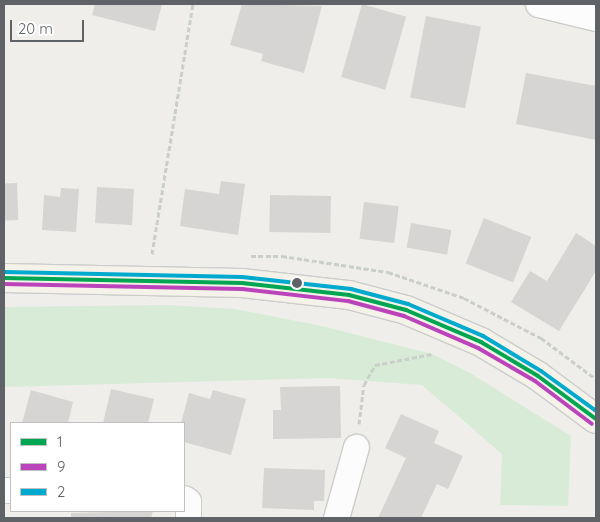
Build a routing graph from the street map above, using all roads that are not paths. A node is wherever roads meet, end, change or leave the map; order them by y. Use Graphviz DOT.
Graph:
graph roads {
  1 [pos="538,4"];
  2 [pos="596,18"];
  3 [pos="4,278"];
  4 [pos="596,419"];
  5 [pos="356,447"];
  6 [pos="185,499"];
  7 [pos="188,518"];
  8 [pos="336,518"];
  1 -- 2 [label="street"];
  3 -- 4 [label="main road"];
  5 -- 8 [label="street"];
  6 -- 7 [label="street"];
}
